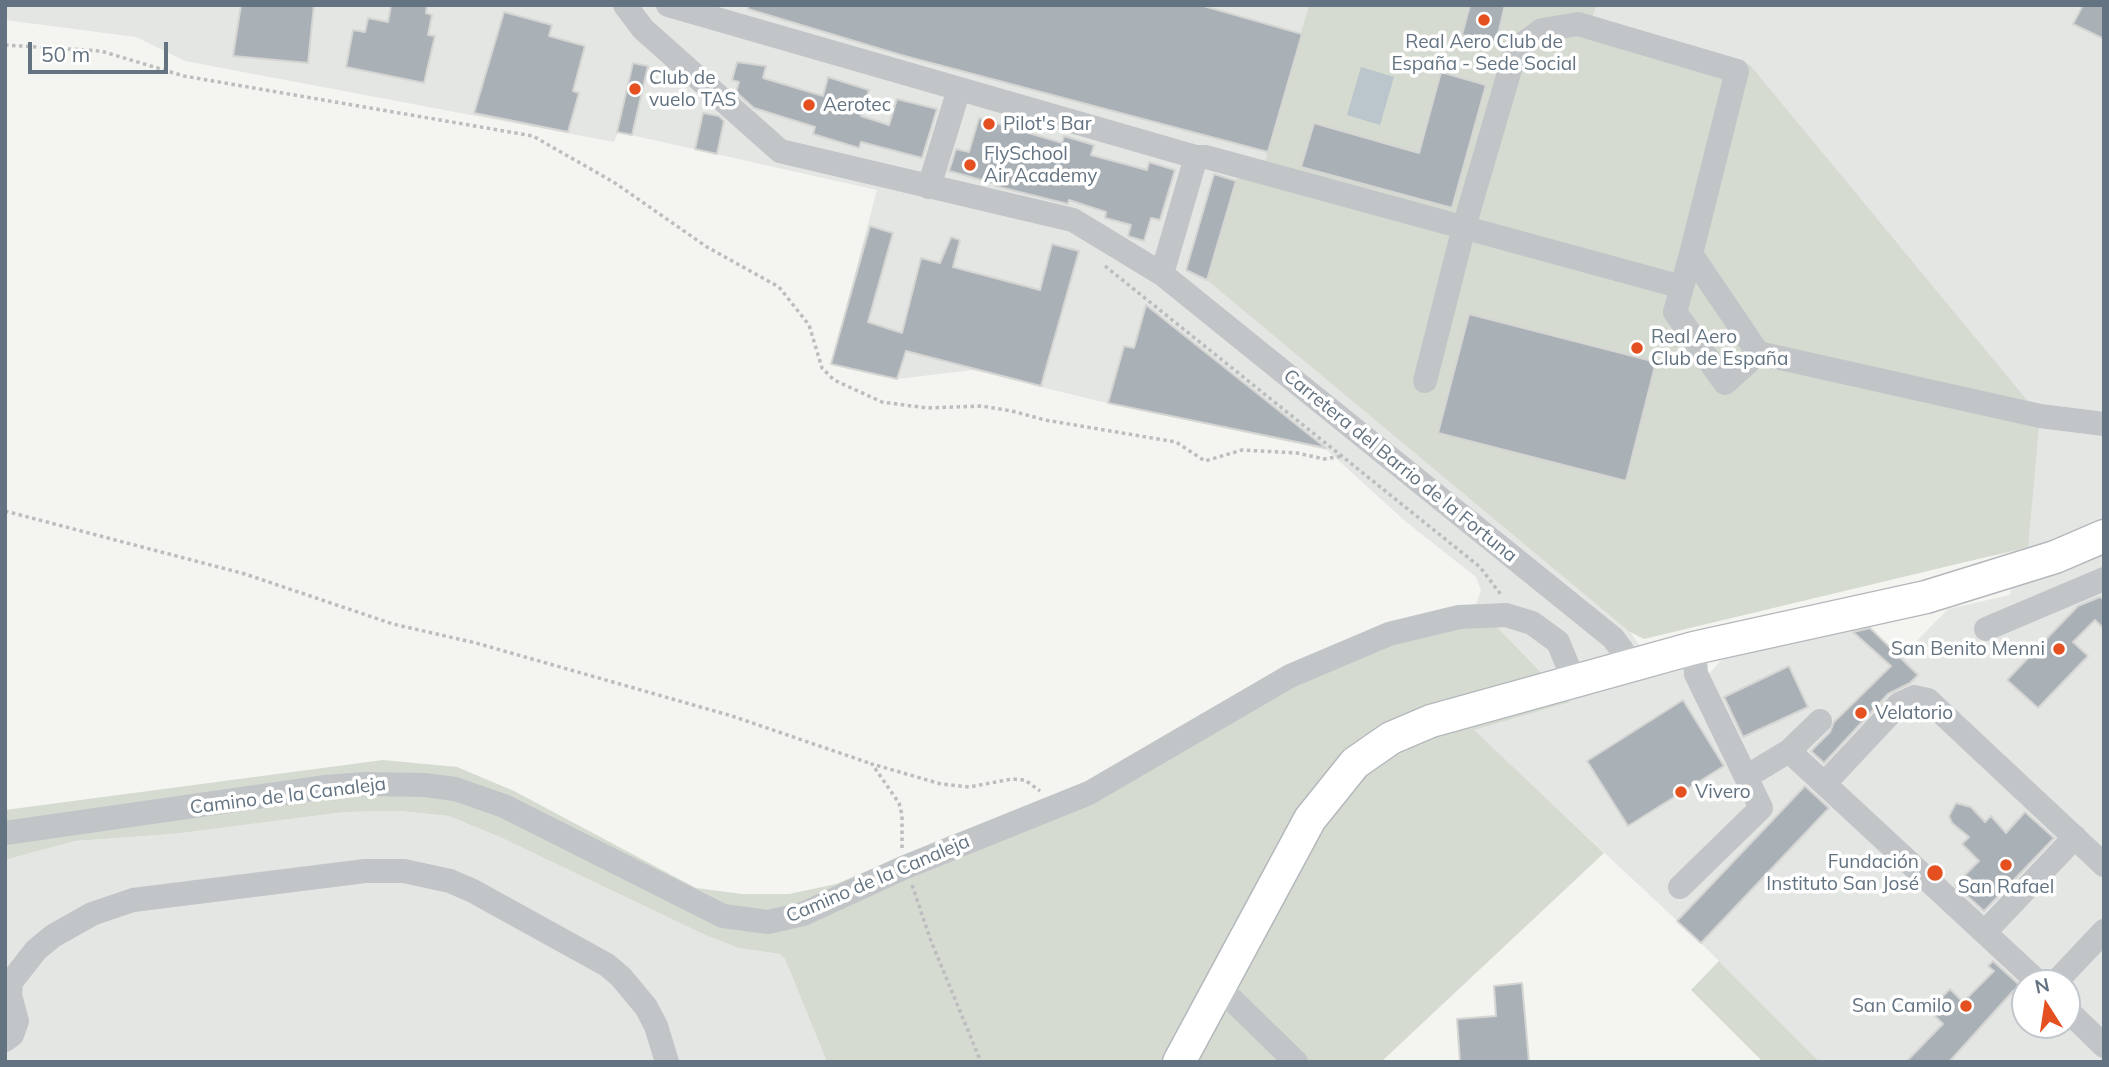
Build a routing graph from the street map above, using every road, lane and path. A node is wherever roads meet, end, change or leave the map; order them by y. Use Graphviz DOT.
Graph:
graph roads {
  1 [pos="626,6"];
  2 [pos="673,7"];
  3 [pos="659,44"];
  4 [pos="5,45"];
  5 [pos="960,89"];
  6 [pos="1196,157"];
  7 [pos="929,187"];
  8 [pos="1464,227"];
  9 [pos="1691,254"];
  10 [pos="1098,261"];
  11 [pos="1162,274"];
  12 [pos="1682,288"];
  13 [pos="1758,354"];
  14 [pos="1426,381"];
  15 [pos="2104,424"];
  16 [pos="1343,456"];
  17 [pos="5,511"];
  18 [pos="2104,536"];
  19 [pos="2104,579"];
  20 [pos="1506,615"];
  21 [pos="1986,629"];
  22 [pos="1694,648"];
  23 [pos="1627,666"];
  24 [pos="1574,681"];
  25 [pos="1820,721"];
  26 [pos="1789,751"];
  27 [pos="872,764"];
  28 [pos="1746,777"];
  29 [pos="1825,783"];
  30 [pos="5,833"];
  31 [pos="2075,837"];
  32 [pos="2104,865"];
  33 [pos="1681,887"];
  34 [pos="2104,931"];
  35 [pos="1985,932"];
  36 [pos="2024,969"];
  37 [pos="2067,969"];
  38 [pos="8,984"];
  39 [pos="1219,987"];
  40 [pos="2081,1024"];
  41 [pos="5,1040"];
  42 [pos="2104,1046"];
  43 [pos="667,1062"];
  44 [pos="1179,1062"];
  45 [pos="1296,1062"];
  1 -- 3 [label="street, Carretera del Barrio de la Fortuna"];
  2 -- 3 [label="street"];
  2 -- 5 [label="street"];
  3 -- 7 [label="street, Carretera del Barrio de la Fortuna"];
  4 -- 16 [label="path"];
  5 -- 6 [label="street"];
  5 -- 7 [label="street"];
  6 -- 8 [label="street"];
  6 -- 11 [label="street"];
  7 -- 11 [label="street, Carretera del Barrio de la Fortuna"];
  8 -- 9 [label="street"];
  8 -- 12 [label="street"];
  8 -- 14 [label="street"];
  9 -- 12 [label="street"];
  9 -- 13 [label="street"];
  10 -- 16 [label="path"];
  11 -- 23 [label="street, Carretera del Barrio de la Fortuna"];
  12 -- 13 [label="street"];
  13 -- 15 [label="street"];
  16 -- 20 [label="path"];
  17 -- 27 [label="path"];
  18 -- 22 [label="main road"];
  19 -- 21 [label="street"];
  20 -- 24 [label="street, Camino de la Canaleja"];
  20 -- 30 [label="street, Camino de la Canaleja"];
  22 -- 23 [label="main road"];
  22 -- 28 [label="street"];
  23 -- 24 [label="main road"];
  24 -- 39 [label="main road"];
  25 -- 26 [label="street"];
  26 -- 28 [label="street"];
  26 -- 29 [label="street"];
  28 -- 33 [label="street"];
  29 -- 31 [label="street"];
  29 -- 35 [label="street"];
  31 -- 32 [label="street"];
  31 -- 35 [label="street"];
  34 -- 37 [label="street"];
  35 -- 36 [label="street"];
  38 -- 41 [label="street"];
  38 -- 43 [label="street"];
  39 -- 44 [label="main road"];
  39 -- 45 [label="street"];
  40 -- 42 [label="street"];
}
